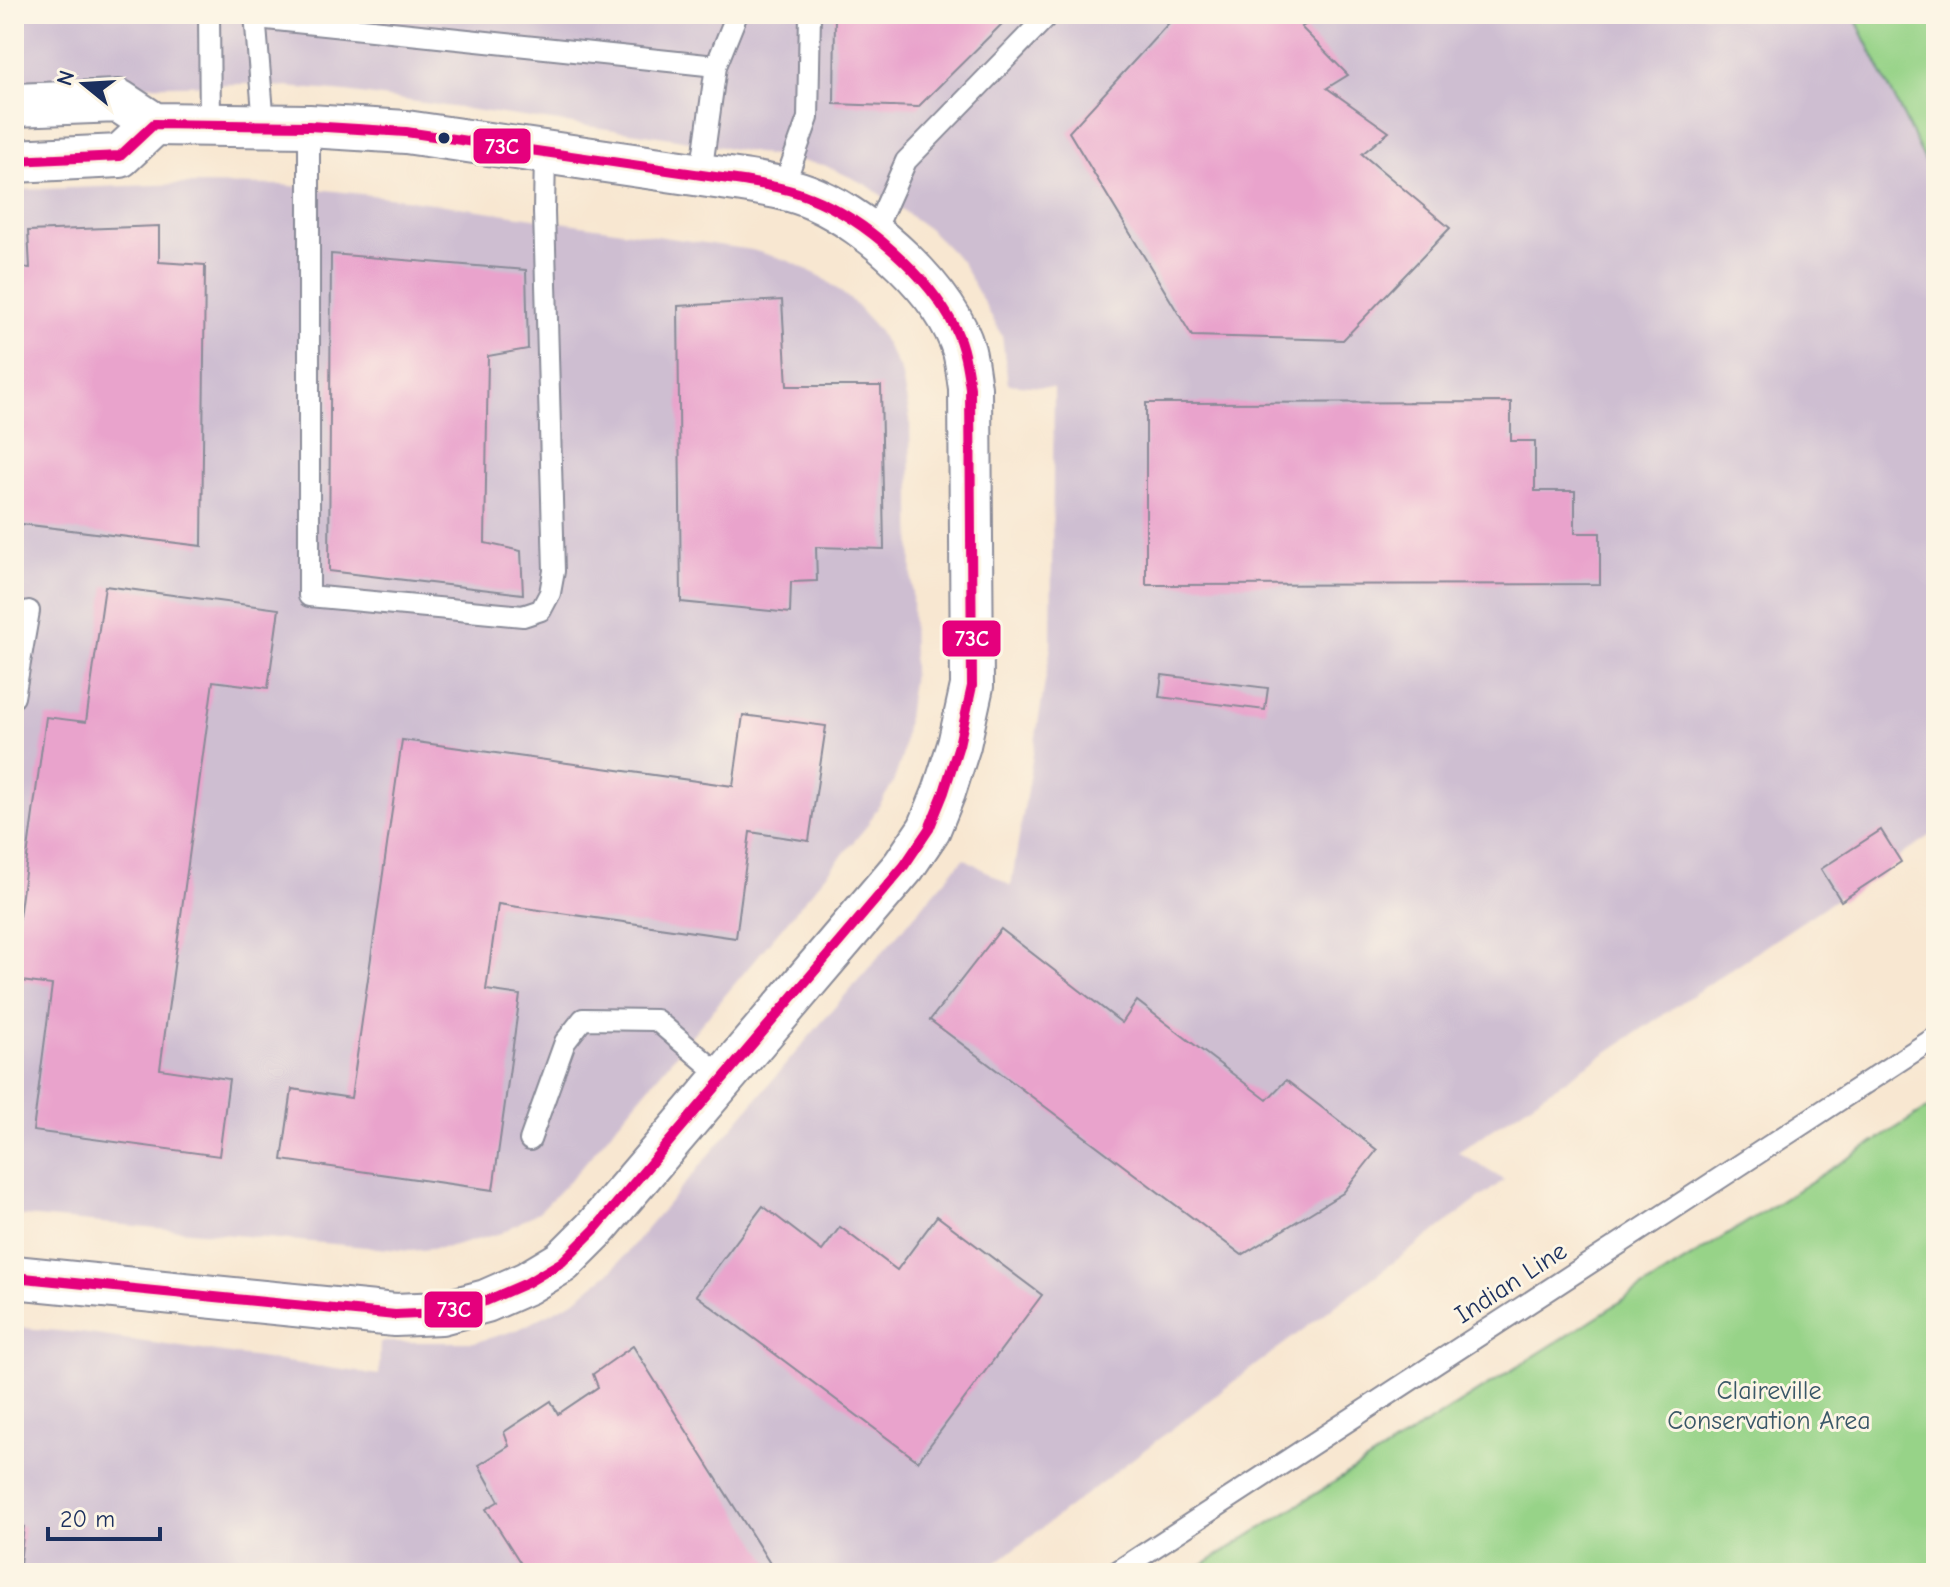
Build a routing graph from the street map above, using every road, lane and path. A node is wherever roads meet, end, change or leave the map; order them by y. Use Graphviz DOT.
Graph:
graph roads {
  1 [pos="209,14"];
  2 [pos="737,14"];
  3 [pos="810,14"];
  4 [pos="1049,14"];
  5 [pos="256,16"];
  6 [pos="716,66"];
  7 [pos="14,105"];
  8 [pos="154,124"];
  9 [pos="210,124"];
  10 [pos="264,125"];
  11 [pos="309,126"];
  12 [pos="545,151"];
  13 [pos="14,161"];
  14 [pos="701,174"];
  15 [pos="783,188"];
  16 [pos="873,235"];
  17 [pos="29,611"];
  18 [pos="14,697"];
  19 [pos="1936,1037"];
  20 [pos="724,1078"];
  21 [pos="530,1140"];
  22 [pos="14,1277"];
  23 [pos="1115,1573"];
  1 -- 9 [label="lane"];
  2 -- 6 [label="lane"];
  3 -- 15 [label="lane"];
  4 -- 16 [label="lane"];
  5 -- 6 [label="lane"];
  5 -- 10 [label="lane"];
  6 -- 14 [label="lane"];
  7 -- 8 [label="street"];
  8 -- 9 [label="street"];
  8 -- 13 [label="street"];
  9 -- 10 [label="street"];
  10 -- 11 [label="street"];
  11 -- 12 [label="street"];
  11 -- 12 [label="lane"];
  12 -- 14 [label="street"];
  14 -- 15 [label="street"];
  15 -- 16 [label="street"];
  16 -- 20 [label="street"];
  17 -- 18 [label="lane"];
  19 -- 23 [label="lane, Indian Line"];
  20 -- 21 [label="lane"];
  20 -- 22 [label="street"];
}
